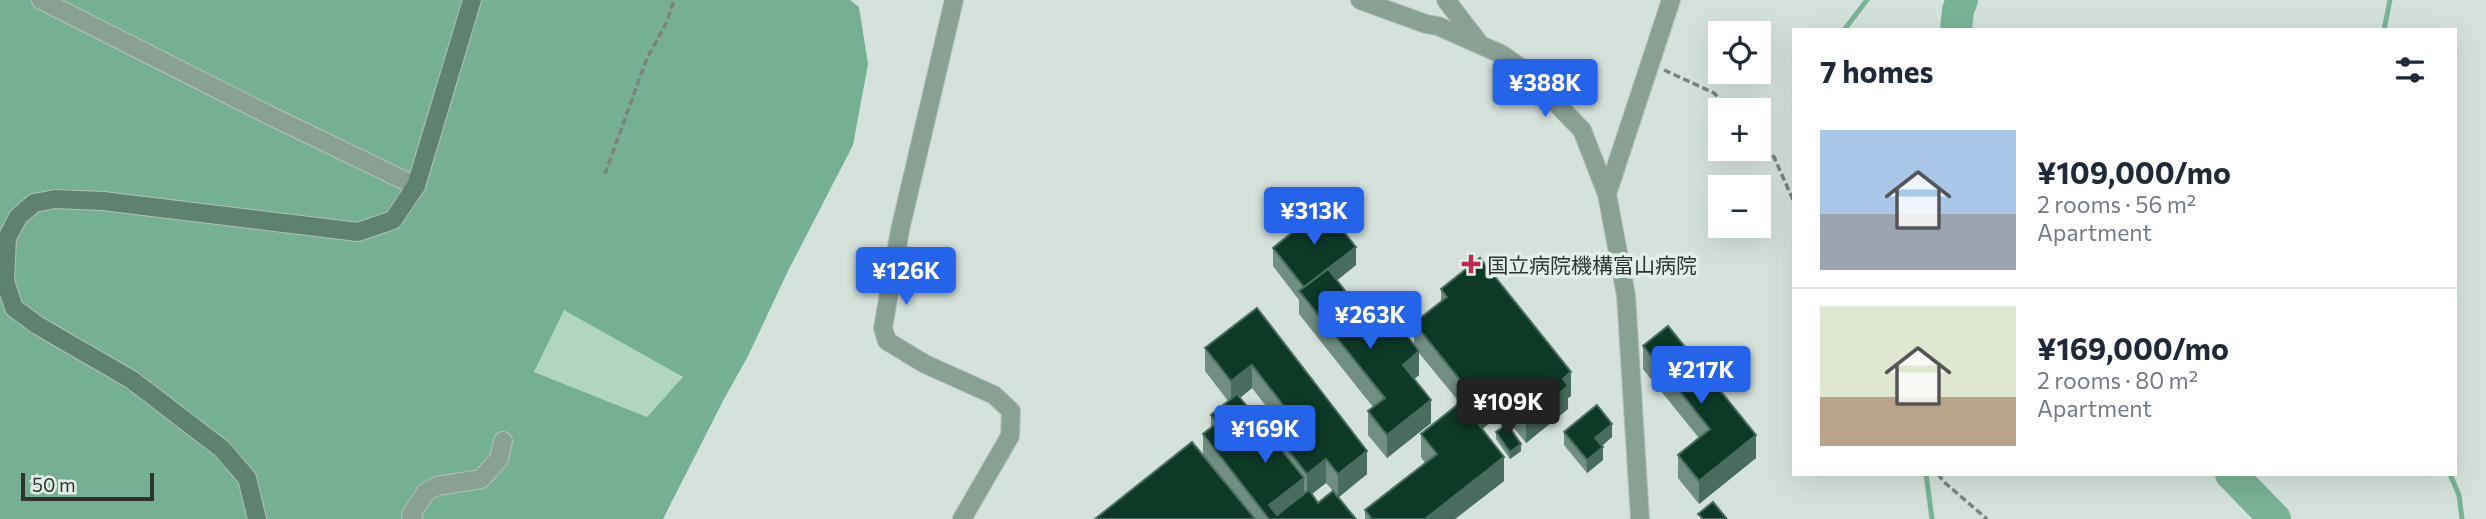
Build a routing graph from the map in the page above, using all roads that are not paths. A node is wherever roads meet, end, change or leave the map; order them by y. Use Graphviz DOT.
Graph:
graph roads {
  1 [pos="41,0"];
  2 [pos="472,0"];
  3 [pos="954,0"];
  4 [pos="1360,0"];
  5 [pos="1446,0"];
  6 [pos="1671,0"];
  7 [pos="1479,43"];
  8 [pos="416,186"];
  9 [pos="1607,194"];
  10 [pos="503,441"];
  11 [pos="257,519"];
  12 [pos="413,519"];
  13 [pos="962,519"];
  14 [pos="1640,519"];
  1 -- 8 [label="street"];
  2 -- 8 [label="street"];
  3 -- 13 [label="street"];
  4 -- 7 [label="street"];
  5 -- 7 [label="street"];
  6 -- 9 [label="street"];
  7 -- 9 [label="street"];
  8 -- 11 [label="street"];
  9 -- 14 [label="street"];
  10 -- 12 [label="street"];
}
